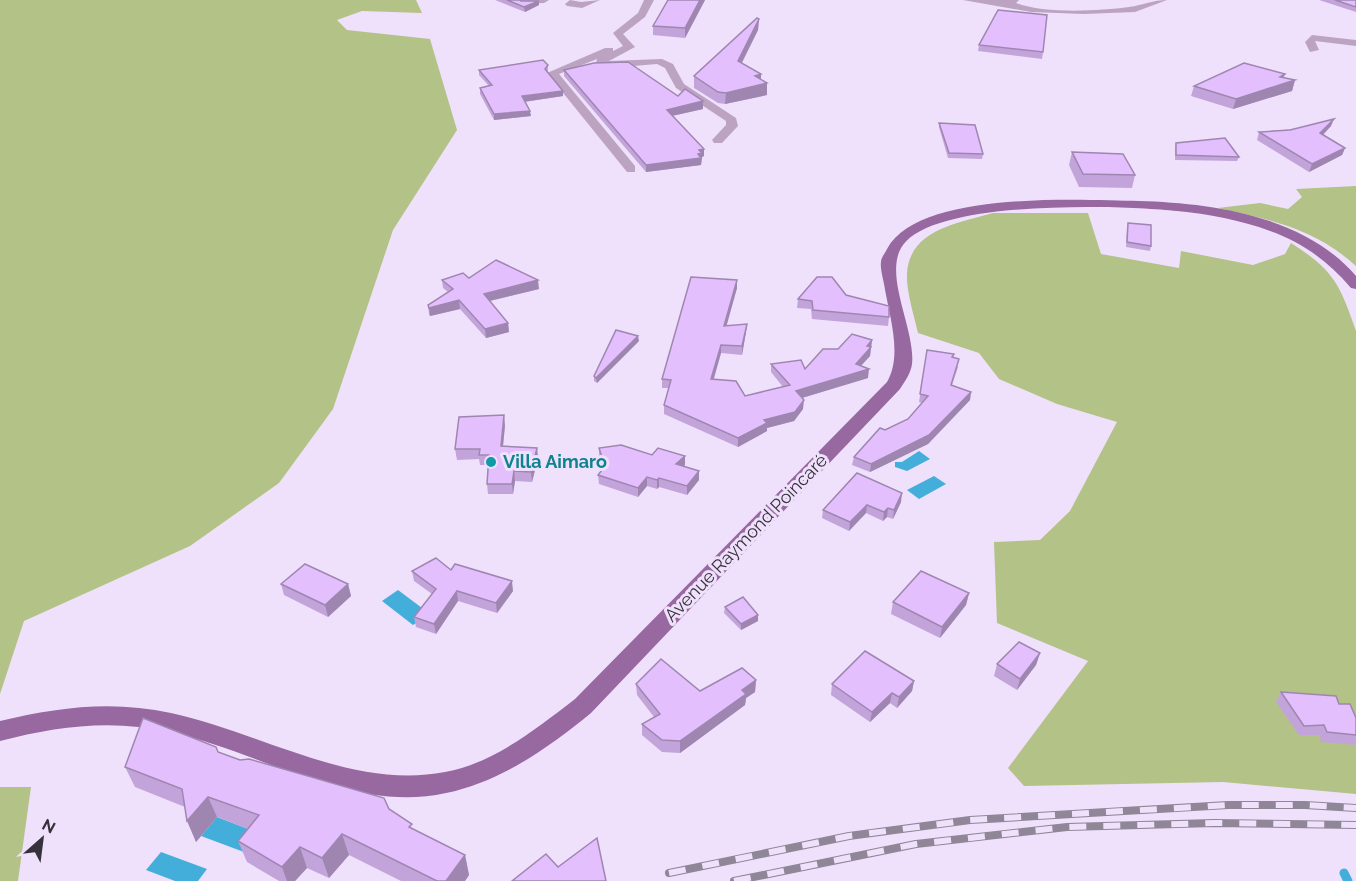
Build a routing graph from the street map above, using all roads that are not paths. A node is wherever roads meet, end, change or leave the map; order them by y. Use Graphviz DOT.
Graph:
graph roads {
  1 [pos="524,0"];
  2 [pos="544,0"];
  3 [pos="576,0"];
  4 [pos="595,0"];
  5 [pos="639,0"];
  6 [pos="649,0"];
  7 [pos="968,0"];
  8 [pos="1162,0"];
  9 [pos="1011,2"];
  10 [pos="1356,43"];
  11 [pos="1314,50"];
  12 [pos="718,140"];
  13 [pos="631,169"];
  14 [pos="1356,285"];
  15 [pos="0,731"];
  1 -- 2 [label="street"];
  3 -- 4 [label="street"];
  5 -- 13 [label="street"];
  6 -- 12 [label="street"];
  7 -- 9 [label="street"];
  8 -- 9 [label="street"];
  10 -- 11 [label="street"];
  14 -- 15 [label="main road, Avenue Raymond Poincaré"];
}
